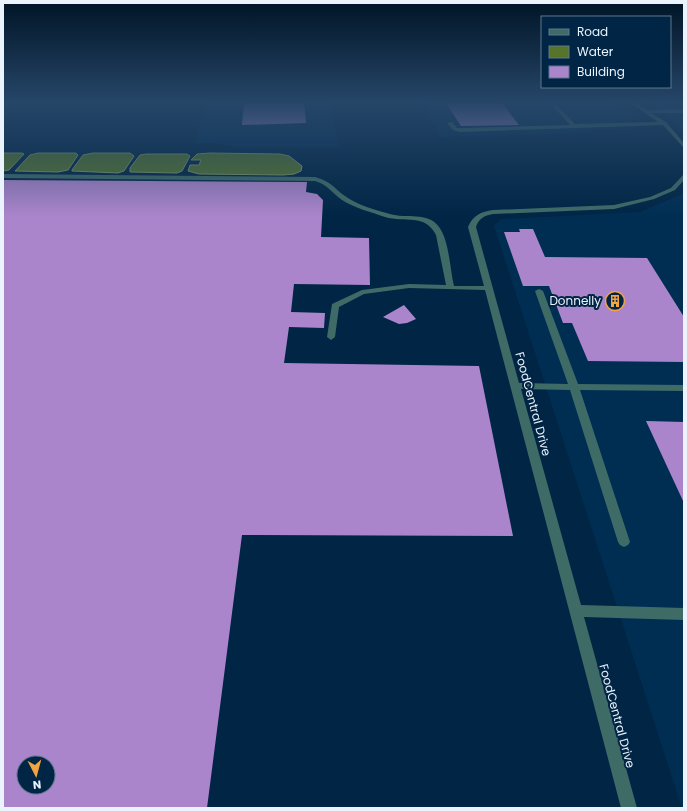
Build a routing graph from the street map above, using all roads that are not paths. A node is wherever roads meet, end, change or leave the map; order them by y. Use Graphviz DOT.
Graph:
graph roads {
  1 [pos="3,176"];
  2 [pos="684,176"];
  3 [pos="450,288"];
  4 [pos="487,288"];
  5 [pos="539,291"];
  6 [pos="331,336"];
  7 [pos="514,386"];
  8 [pos="574,387"];
  9 [pos="684,388"];
  10 [pos="624,542"];
  11 [pos="576,611"];
  12 [pos="684,614"];
  13 [pos="629,808"];
  1 -- 3 [label="street"];
  2 -- 4 [label="street, FoodCentral Drive"];
  3 -- 4 [label="street"];
  3 -- 6 [label="street"];
  4 -- 7 [label="street, FoodCentral Drive"];
  5 -- 8 [label="street"];
  7 -- 8 [label="street"];
  7 -- 11 [label="street, FoodCentral Drive"];
  8 -- 9 [label="street"];
  8 -- 10 [label="street"];
  11 -- 12 [label="street"];
  11 -- 13 [label="street, FoodCentral Drive"];
}
